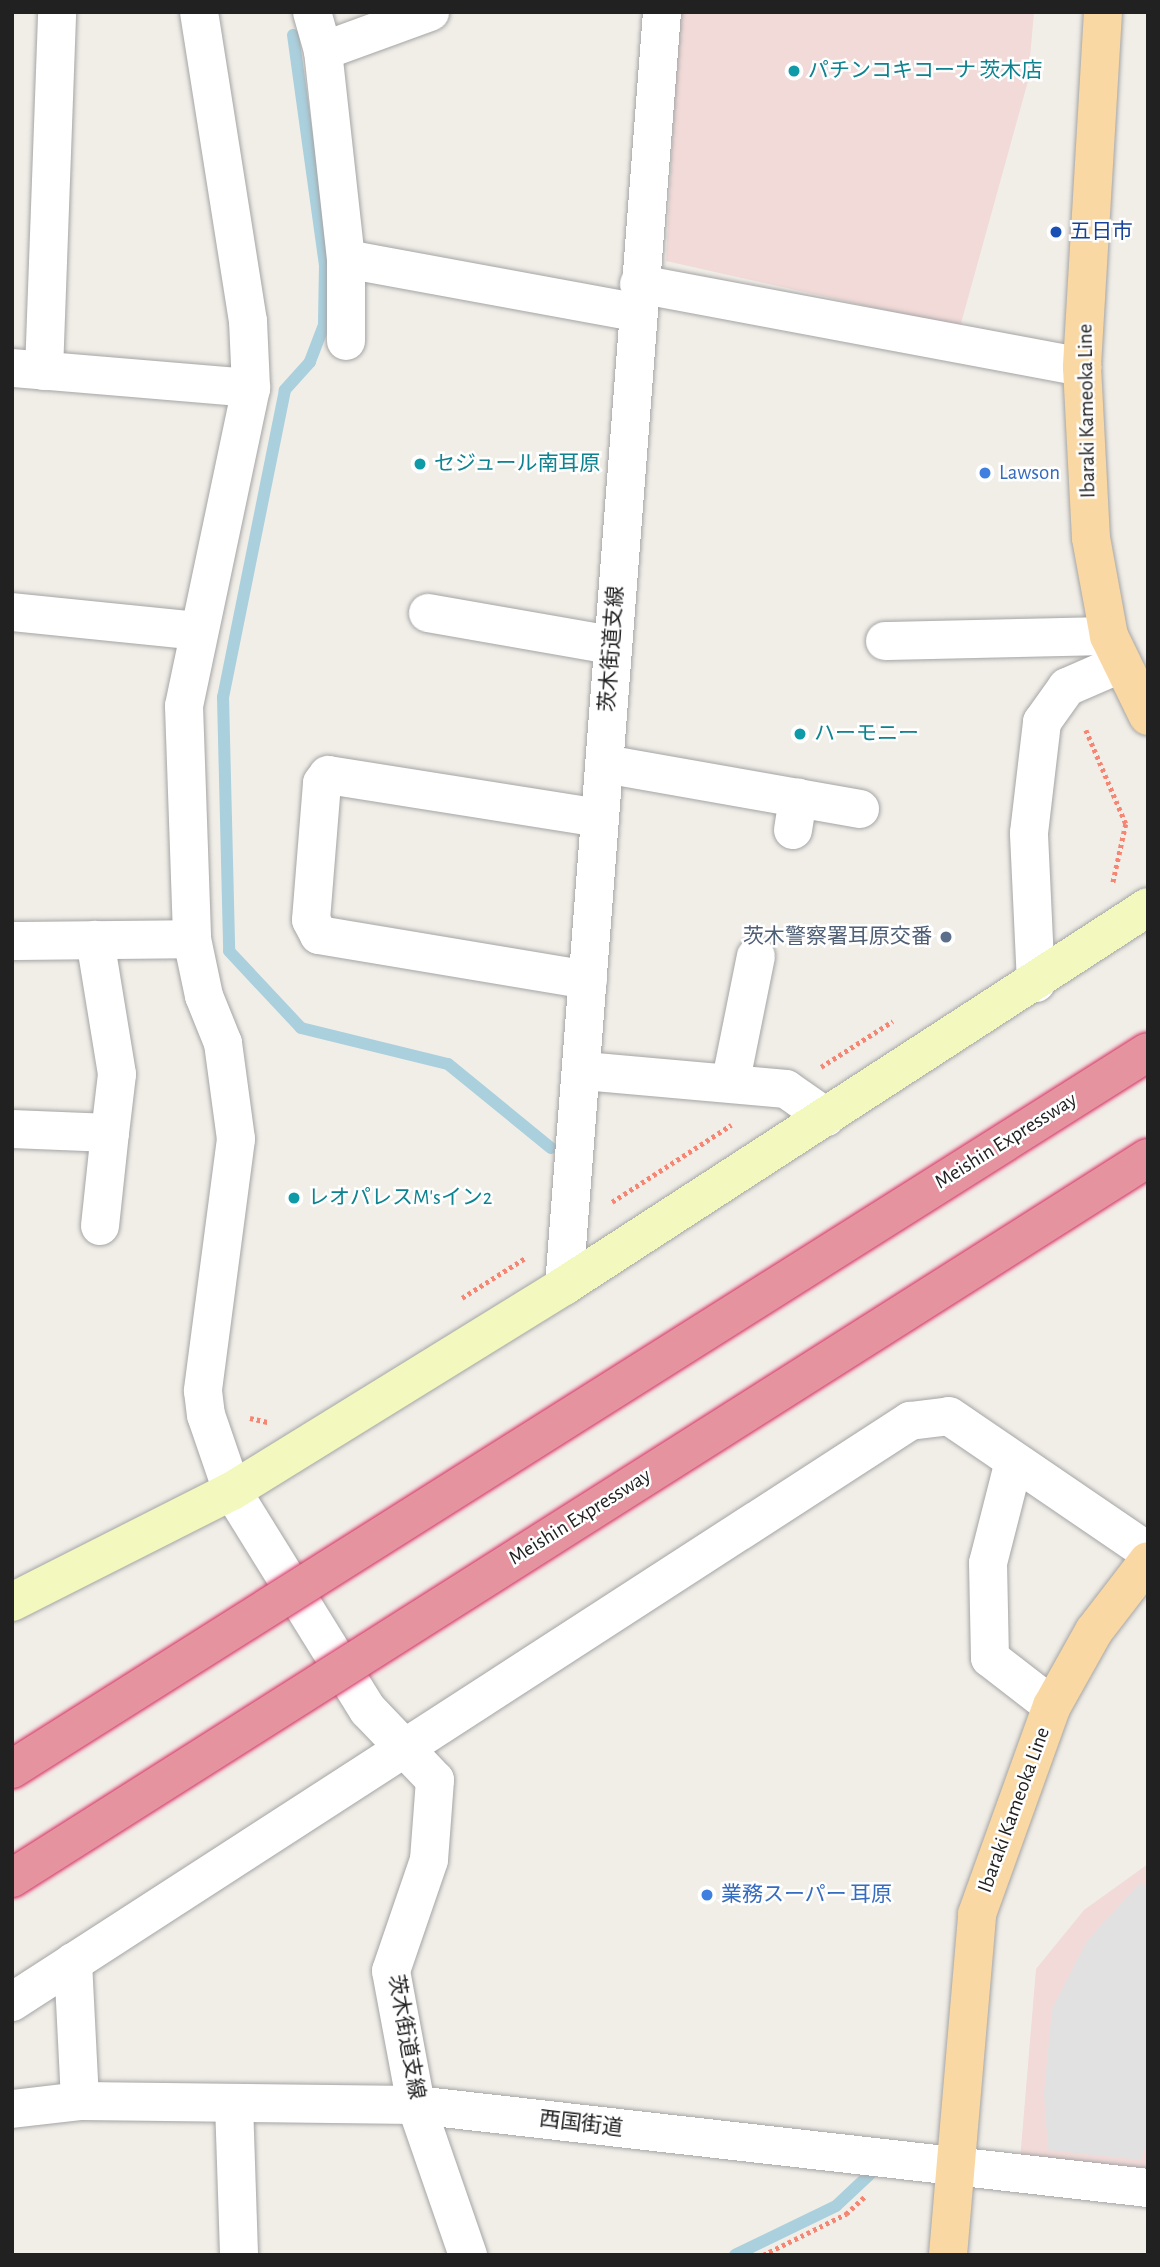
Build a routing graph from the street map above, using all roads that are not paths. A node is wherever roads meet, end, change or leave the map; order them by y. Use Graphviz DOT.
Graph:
graph roads {
  1 [pos="57,12"];
  2 [pos="199,12"];
  3 [pos="312,12"];
  4 [pos="430,12"];
  5 [pos="662,12"];
  6 [pos="1103,12"];
  7 [pos="323,51"];
  8 [pos="346,259"];
  9 [pos="637,298"];
  10 [pos="346,341"];
  11 [pos="1082,368"];
  12 [pos="28,369"];
  13 [pos="251,388"];
  14 [pos="12,612"];
  15 [pos="428,613"];
  16 [pos="198,631"];
  17 [pos="884,641"];
  18 [pos="612,645"];
  19 [pos="1114,650"];
  20 [pos="1148,716"];
  21 [pos="605,764"];
  22 [pos="860,809"];
  23 [pos="600,818"];
  24 [pos="1148,907"];
  25 [pos="192,939"];
  26 [pos="95,940"];
  27 [pos="12,941"];
  28 [pos="756,956"];
  29 [pos="588,980"];
  30 [pos="1036,983"];
  31 [pos="1148,1052"];
  32 [pos="584,1071"];
  33 [pos="731,1080"];
  34 [pos="826,1117"];
  35 [pos="12,1129"];
  36 [pos="110,1133"];
  37 [pos="1148,1158"];
  38 [pos="100,1226"];
  39 [pos="564,1286"];
  40 [pos="1013,1465"];
  41 [pos="232,1491"];
  42 [pos="1148,1552"];
  43 [pos="1148,1560"];
  44 [pos="12,1602"];
  45 [pos="1052,1706"];
  46 [pos="406,1744"];
  47 [pos="12,1769"];
  48 [pos="12,1878"];
  49 [pos="73,1962"];
  50 [pos="12,2002"];
  51 [pos="80,2101"];
  52 [pos="234,2103"];
  53 [pos="416,2105"];
  54 [pos="12,2109"];
  55 [pos="953,2168"];
  56 [pos="1148,2188"];
  57 [pos="239,2255"];
  58 [pos="468,2255"];
  59 [pos="948,2255"];
  1 -- 12 [label="street"];
  2 -- 13 [label="street, 茨木街道支線"];
  3 -- 7 [label="street"];
  4 -- 7 [label="street"];
  5 -- 9 [label="street, 茨木街道支線"];
  6 -- 11 [label="main road, Ibaraki Kameoka Line"];
  7 -- 8 [label="street"];
  8 -- 9 [label="street"];
  8 -- 10 [label="street"];
  9 -- 11 [label="street"];
  9 -- 18 [label="street, 茨木街道支線"];
  11 -- 19 [label="main road, Ibaraki Kameoka Line"];
  12 -- 13 [label="street"];
  13 -- 16 [label="street, 茨木街道支線"];
  14 -- 16 [label="street"];
  15 -- 18 [label="street"];
  16 -- 25 [label="street, 茨木街道支線"];
  17 -- 19 [label="street"];
  18 -- 21 [label="street, 茨木街道支線"];
  19 -- 20 [label="main road, Ibaraki Kameoka Line"];
  19 -- 30 [label="street"];
  21 -- 22 [label="street"];
  21 -- 23 [label="street, 茨木街道支線"];
  23 -- 29 [label="street, 茨木街道支線"];
  23 -- 29 [label="street"];
  24 -- 30 [label="street"];
  25 -- 26 [label="street"];
  25 -- 41 [label="street, 茨木街道支線"];
  26 -- 27 [label="street"];
  26 -- 36 [label="street"];
  28 -- 33 [label="street"];
  29 -- 32 [label="street, 茨木街道支線"];
  30 -- 34 [label="street"];
  31 -- 47 [label="highway, Meishin Expressway, bridge"];
  32 -- 33 [label="street"];
  32 -- 39 [label="street, 茨木街道支線"];
  33 -- 34 [label="street"];
  34 -- 39 [label="street"];
  35 -- 36 [label="street"];
  36 -- 38 [label="street"];
  37 -- 48 [label="highway, Meishin Expressway, bridge"];
  39 -- 41 [label="street"];
  40 -- 42 [label="street"];
  40 -- 45 [label="street"];
  40 -- 46 [label="street"];
  41 -- 44 [label="street"];
  41 -- 46 [label="street, 茨木街道支線"];
  43 -- 45 [label="main road, Ibaraki Kameoka Line"];
  45 -- 55 [label="main road, Ibaraki Kameoka Line"];
  46 -- 49 [label="street"];
  46 -- 53 [label="street, 茨木街道支線"];
  49 -- 50 [label="street"];
  49 -- 51 [label="street"];
  51 -- 52 [label="street, 西国街道"];
  51 -- 54 [label="street, 西国街道"];
  52 -- 53 [label="street, 西国街道"];
  52 -- 57 [label="street"];
  53 -- 55 [label="street, 西国街道"];
  53 -- 58 [label="street, 茨木街道支線"];
  55 -- 56 [label="street, 西国街道"];
  55 -- 59 [label="main road, Ibaraki Kameoka Line"];
}
